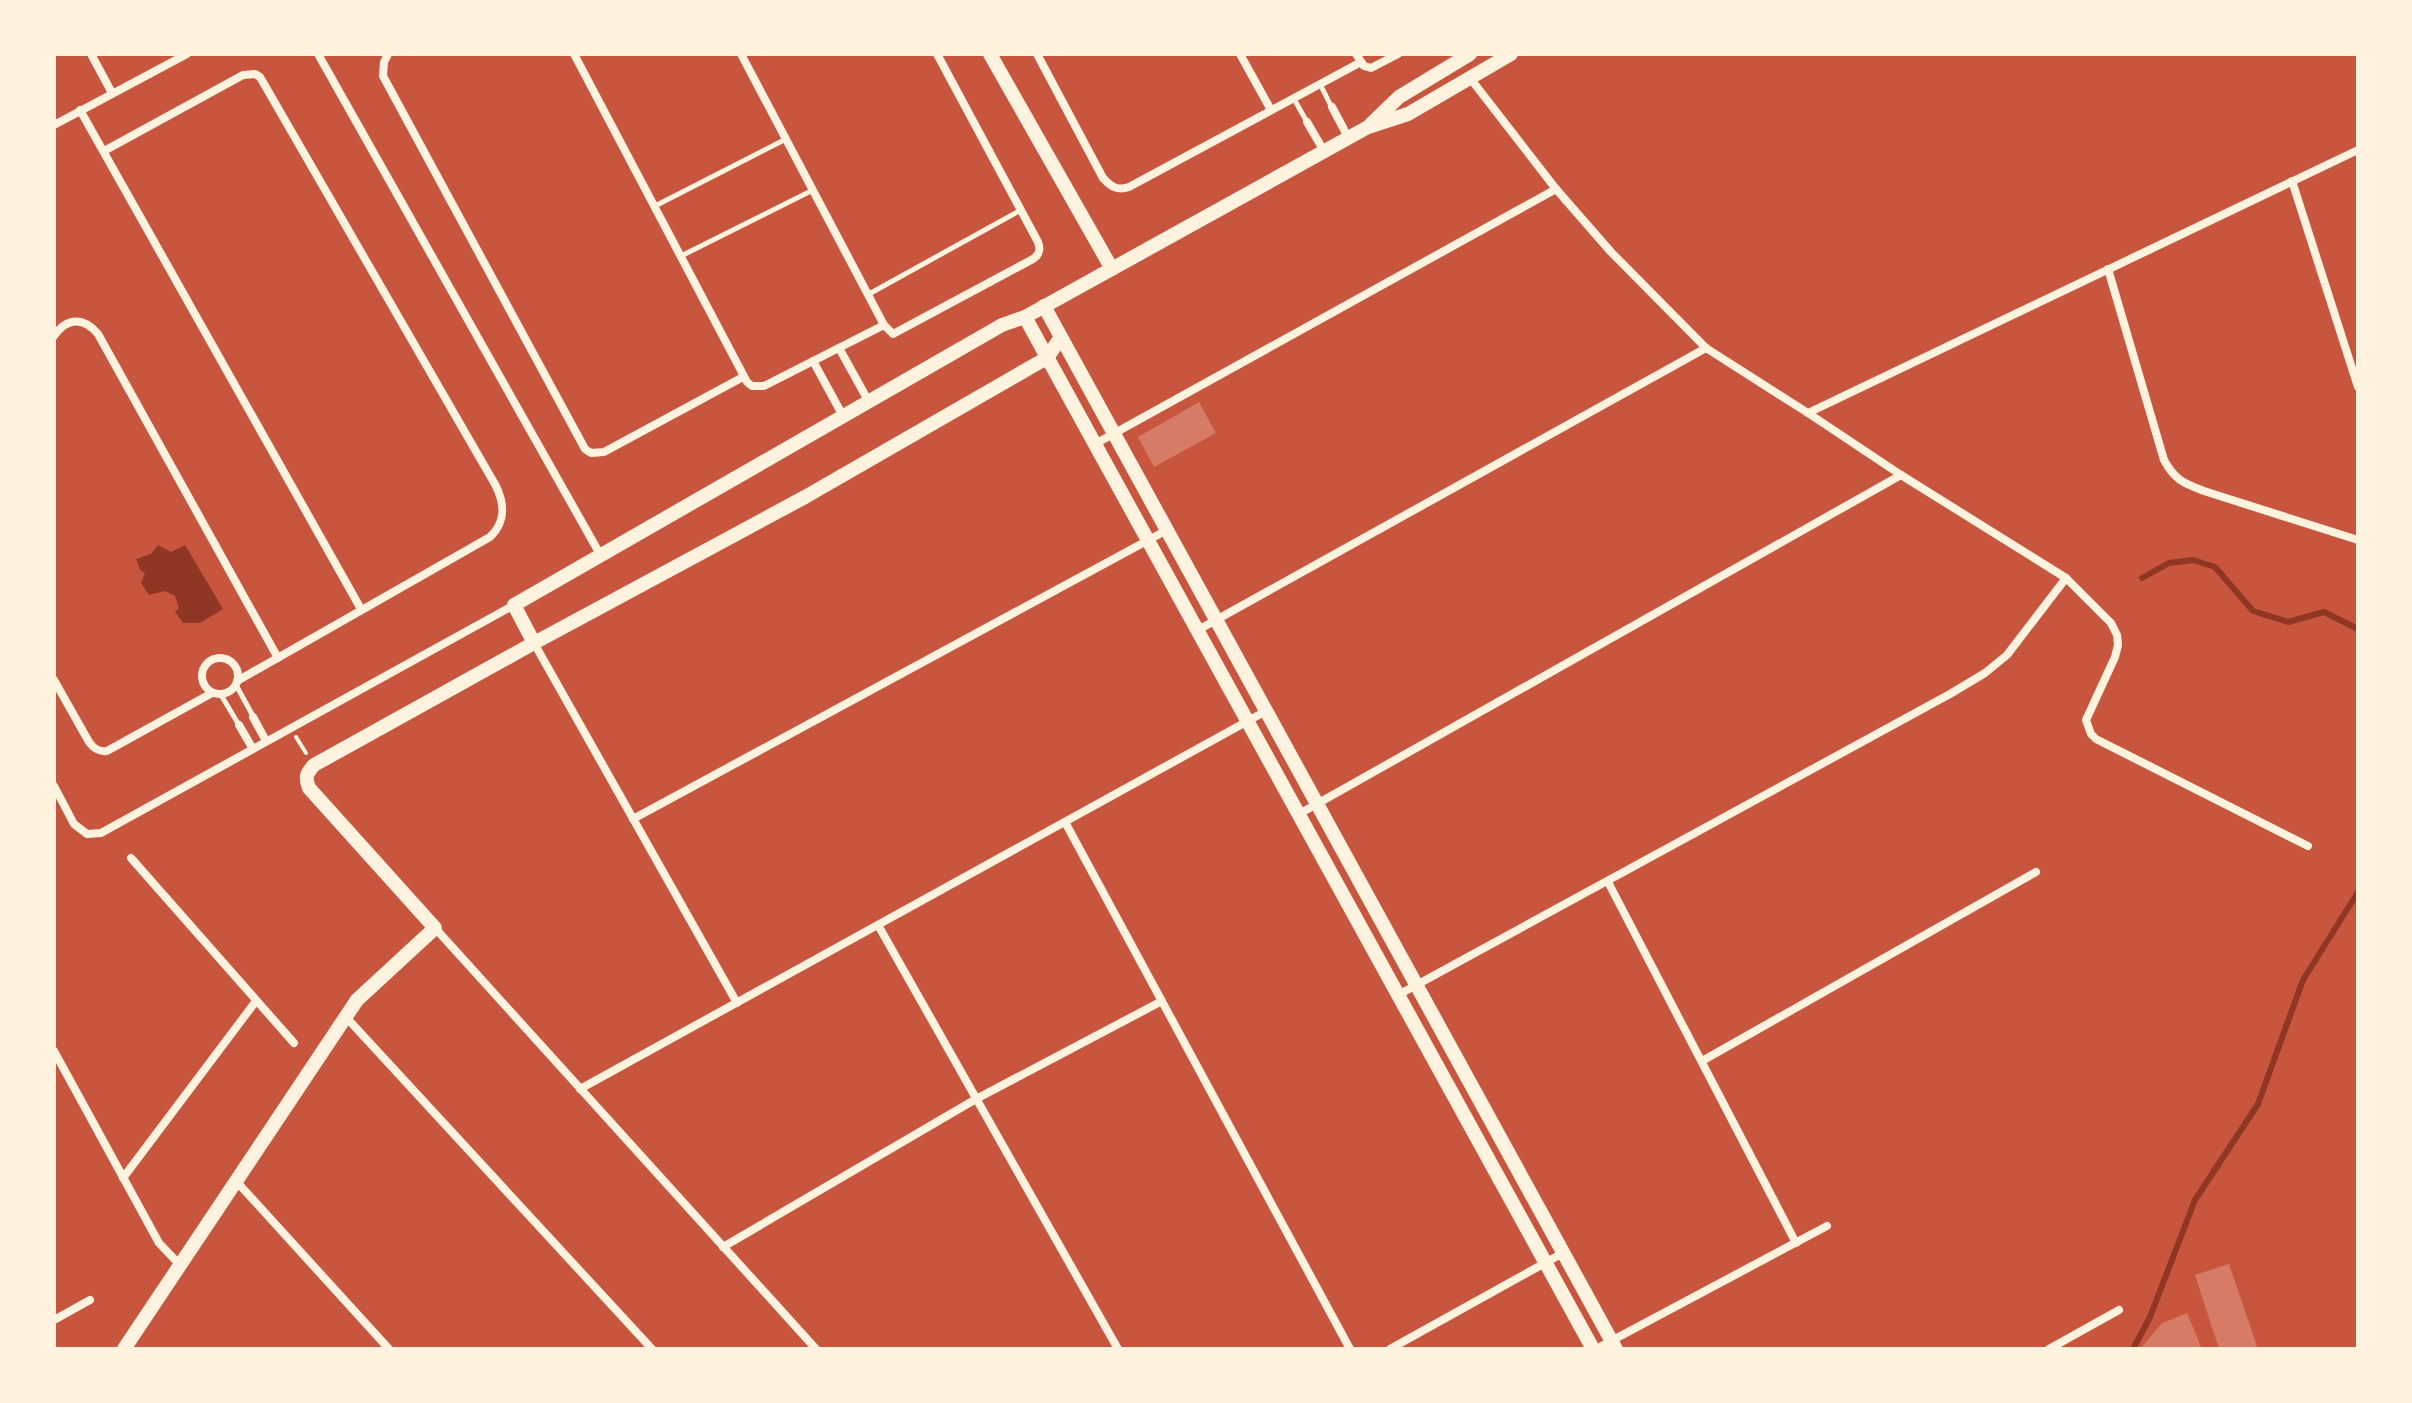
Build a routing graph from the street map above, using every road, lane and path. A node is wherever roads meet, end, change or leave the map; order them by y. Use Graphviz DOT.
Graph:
graph roads {
  1 [pos="91,54"];
  2 [pos="187,54"];
  3 [pos="318,54"];
  4 [pos="388,54"];
  5 [pos="574,54"];
  6 [pos="741,54"];
  7 [pos="937,54"];
  8 [pos="990,54"];
  9 [pos="1037,54"];
  10 [pos="1240,54"];
  11 [pos="1398,54"];
  12 [pos="1470,54"];
  13 [pos="1511,54"];
  14 [pos="1358,58"];
  15 [pos="1470,78"];
  16 [pos="1320,84"];
  17 [pos="112,93"];
  18 [pos="1294,98"];
  19 [pos="1332,107"];
  20 [pos="80,110"];
  21 [pos="1271,110"];
  22 [pos="1307,122"];
  23 [pos="54,125"];
  24 [pos="1368,127"];
  25 [pos="1348,137"];
  26 [pos="786,139"];
  27 [pos="2358,150"];
  28 [pos="104,151"];
  29 [pos="1324,151"];
  30 [pos="2292,181"];
  31 [pos="1556,189"];
  32 [pos="813,190"];
  33 [pos="654,207"];
  34 [pos="1021,210"];
  35 [pos="680,257"];
  36 [pos="1112,269"];
  37 [pos="2108,269"];
  38 [pos="868,295"];
  39 [pos="1044,306"];
  40 [pos="1025,317"];
  41 [pos="884,325"];
  42 [pos="54,336"];
  43 [pos="1061,337"];
  44 [pos="839,348"];
  45 [pos="1706,348"];
  46 [pos="1047,358"];
  47 [pos="813,361"];
  48 [pos="743,377"];
  49 [pos="2358,387"];
  50 [pos="869,402"];
  51 [pos="1808,413"];
  52 [pos="843,416"];
  53 [pos="1114,434"];
  54 [pos="1095,444"];
  55 [pos="1901,475"];
  56 [pos="1167,530"];
  57 [pos="1148,540"];
  58 [pos="2358,540"];
  59 [pos="601,556"];
  60 [pos="2066,578"];
  61 [pos="514,605"];
  62 [pos="361,609"];
  63 [pos="1216,620"];
  64 [pos="1198,630"];
  65 [pos="534,643"];
  66 [pos="278,658"];
  67 [pos="54,680"];
  68 [pos="236,683"];
  69 [pos="216,694"];
  70 [pos="1266,711"];
  71 [pos="253,717"];
  72 [pos="1248,721"];
  73 [pos="239,725"];
  74 [pos="291,728"];
  75 [pos="266,741"];
  76 [pos="253,749"];
  77 [pos="314,765"];
  78 [pos="54,786"];
  79 [pos="1317,803"];
  80 [pos="1299,814"];
  81 [pos="633,819"];
  82 [pos="1065,822"];
  83 [pos="2308,846"];
  84 [pos="131,858"];
  85 [pos="2036,872"];
  86 [pos="1608,882"];
  87 [pos="878,925"];
  88 [pos="435,928"];
  89 [pos="1417,986"];
  90 [pos="1398,995"];
  91 [pos="256,1001"];
  92 [pos="1162,1001"];
  93 [pos="737,1003"];
  94 [pos="345,1016"];
  95 [pos="294,1043"];
  96 [pos="54,1051"];
  97 [pos="1702,1061"];
  98 [pos="580,1089"];
  99 [pos="976,1099"];
  100 [pos="123,1178"];
  101 [pos="237,1182"];
  102 [pos="1827,1226"];
  103 [pos="1796,1243"];
  104 [pos="723,1247"];
  105 [pos="1563,1253"];
  106 [pos="1546,1262"];
  107 [pos="180,1265"];
  108 [pos="90,1300"];
  109 [pos="2119,1310"];
  110 [pos="54,1320"];
  111 [pos="1614,1345"];
  112 [pos="124,1349"];
  113 [pos="389,1349"];
  114 [pos="652,1349"];
  115 [pos="816,1349"];
  116 [pos="1118,1349"];
  117 [pos="1350,1349"];
  118 [pos="1390,1349"];
  119 [pos="1595,1349"];
  120 [pos="2049,1349"];
  1 -- 17 [label="street"];
  2 -- 17 [label="street"];
  3 -- 59 [label="street"];
  4 -- 48 [label="street"];
  5 -- 33 [label="street"];
  6 -- 26 [label="street"];
  7 -- 34 [label="street"];
  8 -- 36 [label="street"];
  9 -- 21 [label="street"];
  10 -- 21 [label="street"];
  11 -- 14 [label="street"];
  12 -- 24 [label="street"];
  13 -- 15 [label="street"];
  14 -- 16 [label="street"];
  15 -- 24 [label="street"];
  15 -- 31 [label="street"];
  16 -- 18 [label="street"];
  16 -- 19 [label="lane"];
  17 -- 20 [label="street"];
  18 -- 21 [label="street"];
  18 -- 22 [label="lane"];
  19 -- 25 [label="street"];
  20 -- 23 [label="street"];
  20 -- 28 [label="street"];
  22 -- 29 [label="street"];
  24 -- 25 [label="street"];
  25 -- 29 [label="street"];
  26 -- 32 [label="street"];
  26 -- 33 [label="lane"];
  27 -- 30 [label="street"];
  28 -- 62 [label="street"];
  28 -- 62 [label="street"];
  29 -- 36 [label="street"];
  30 -- 37 [label="street"];
  30 -- 49 [label="street"];
  31 -- 45 [label="street"];
  31 -- 53 [label="street"];
  32 -- 35 [label="lane"];
  32 -- 38 [label="street"];
  33 -- 35 [label="street"];
  34 -- 38 [label="lane"];
  34 -- 41 [label="street"];
  35 -- 48 [label="street"];
  36 -- 39 [label="street"];
  37 -- 51 [label="street"];
  37 -- 58 [label="street"];
  38 -- 41 [label="street"];
  39 -- 40 [label="street"];
  39 -- 43 [label="street"];
  40 -- 46 [label="street"];
  40 -- 50 [label="street"];
  41 -- 44 [label="street"];
  42 -- 66 [label="street"];
  43 -- 46 [label="street"];
  43 -- 53 [label="street"];
  44 -- 47 [label="street"];
  44 -- 50 [label="street"];
  45 -- 51 [label="street"];
  45 -- 63 [label="street"];
  46 -- 54 [label="street"];
  46 -- 65 [label="street"];
  47 -- 48 [label="street"];
  47 -- 52 [label="street"];
  50 -- 52 [label="street"];
  51 -- 55 [label="street"];
  52 -- 59 [label="street"];
  53 -- 54 [label="street"];
  53 -- 56 [label="street"];
  54 -- 57 [label="street"];
  55 -- 60 [label="street"];
  55 -- 79 [label="street"];
  56 -- 57 [label="street"];
  56 -- 63 [label="street"];
  57 -- 64 [label="street"];
  57 -- 81 [label="street"];
  59 -- 61 [label="street"];
  60 -- 83 [label="street"];
  60 -- 86 [label="street"];
  61 -- 65 [label="street"];
  61 -- 74 [label="street"];
  62 -- 66 [label="street"];
  63 -- 64 [label="street"];
  63 -- 70 [label="street"];
  64 -- 72 [label="street"];
  65 -- 77 [label="street"];
  65 -- 81 [label="street"];
  66 -- 68 [label="street"];
  67 -- 69 [label="street"];
  68 -- 69 [label="street"];
  68 -- 69 [label="street"];
  68 -- 71 [label="lane"];
  69 -- 73 [label="lane"];
  70 -- 72 [label="street"];
  70 -- 79 [label="street"];
  71 -- 75 [label="street"];
  72 -- 80 [label="street"];
  72 -- 82 [label="street"];
  73 -- 76 [label="street"];
  74 -- 75 [label="street"];
  74 -- 77 [label="path"];
  75 -- 76 [label="street"];
  76 -- 78 [label="street"];
  77 -- 88 [label="street"];
  79 -- 80 [label="street"];
  79 -- 89 [label="street"];
  80 -- 90 [label="street"];
  81 -- 93 [label="street"];
  82 -- 87 [label="street"];
  82 -- 92 [label="street"];
  84 -- 91 [label="street"];
  85 -- 97 [label="street"];
  86 -- 89 [label="street"];
  86 -- 97 [label="street"];
  87 -- 93 [label="street"];
  87 -- 99 [label="street"];
  88 -- 94 [label="street"];
  88 -- 98 [label="street"];
  89 -- 90 [label="street"];
  89 -- 105 [label="street"];
  90 -- 106 [label="street"];
  91 -- 95 [label="street"];
  91 -- 100 [label="street"];
  92 -- 99 [label="street"];
  92 -- 117 [label="street"];
  93 -- 98 [label="street"];
  94 -- 101 [label="street"];
  94 -- 114 [label="street"];
  96 -- 100 [label="street"];
  97 -- 103 [label="street"];
  98 -- 104 [label="street"];
  99 -- 104 [label="street"];
  99 -- 116 [label="street"];
  100 -- 107 [label="street"];
  101 -- 107 [label="street"];
  101 -- 113 [label="street"];
  102 -- 103 [label="street"];
  103 -- 111 [label="street"];
  104 -- 115 [label="street"];
  105 -- 106 [label="street"];
  105 -- 111 [label="street"];
  106 -- 118 [label="street"];
  106 -- 119 [label="street"];
  107 -- 112 [label="street"];
  108 -- 110 [label="street"];
  109 -- 120 [label="street"];
  111 -- 119 [label="street"];
}
